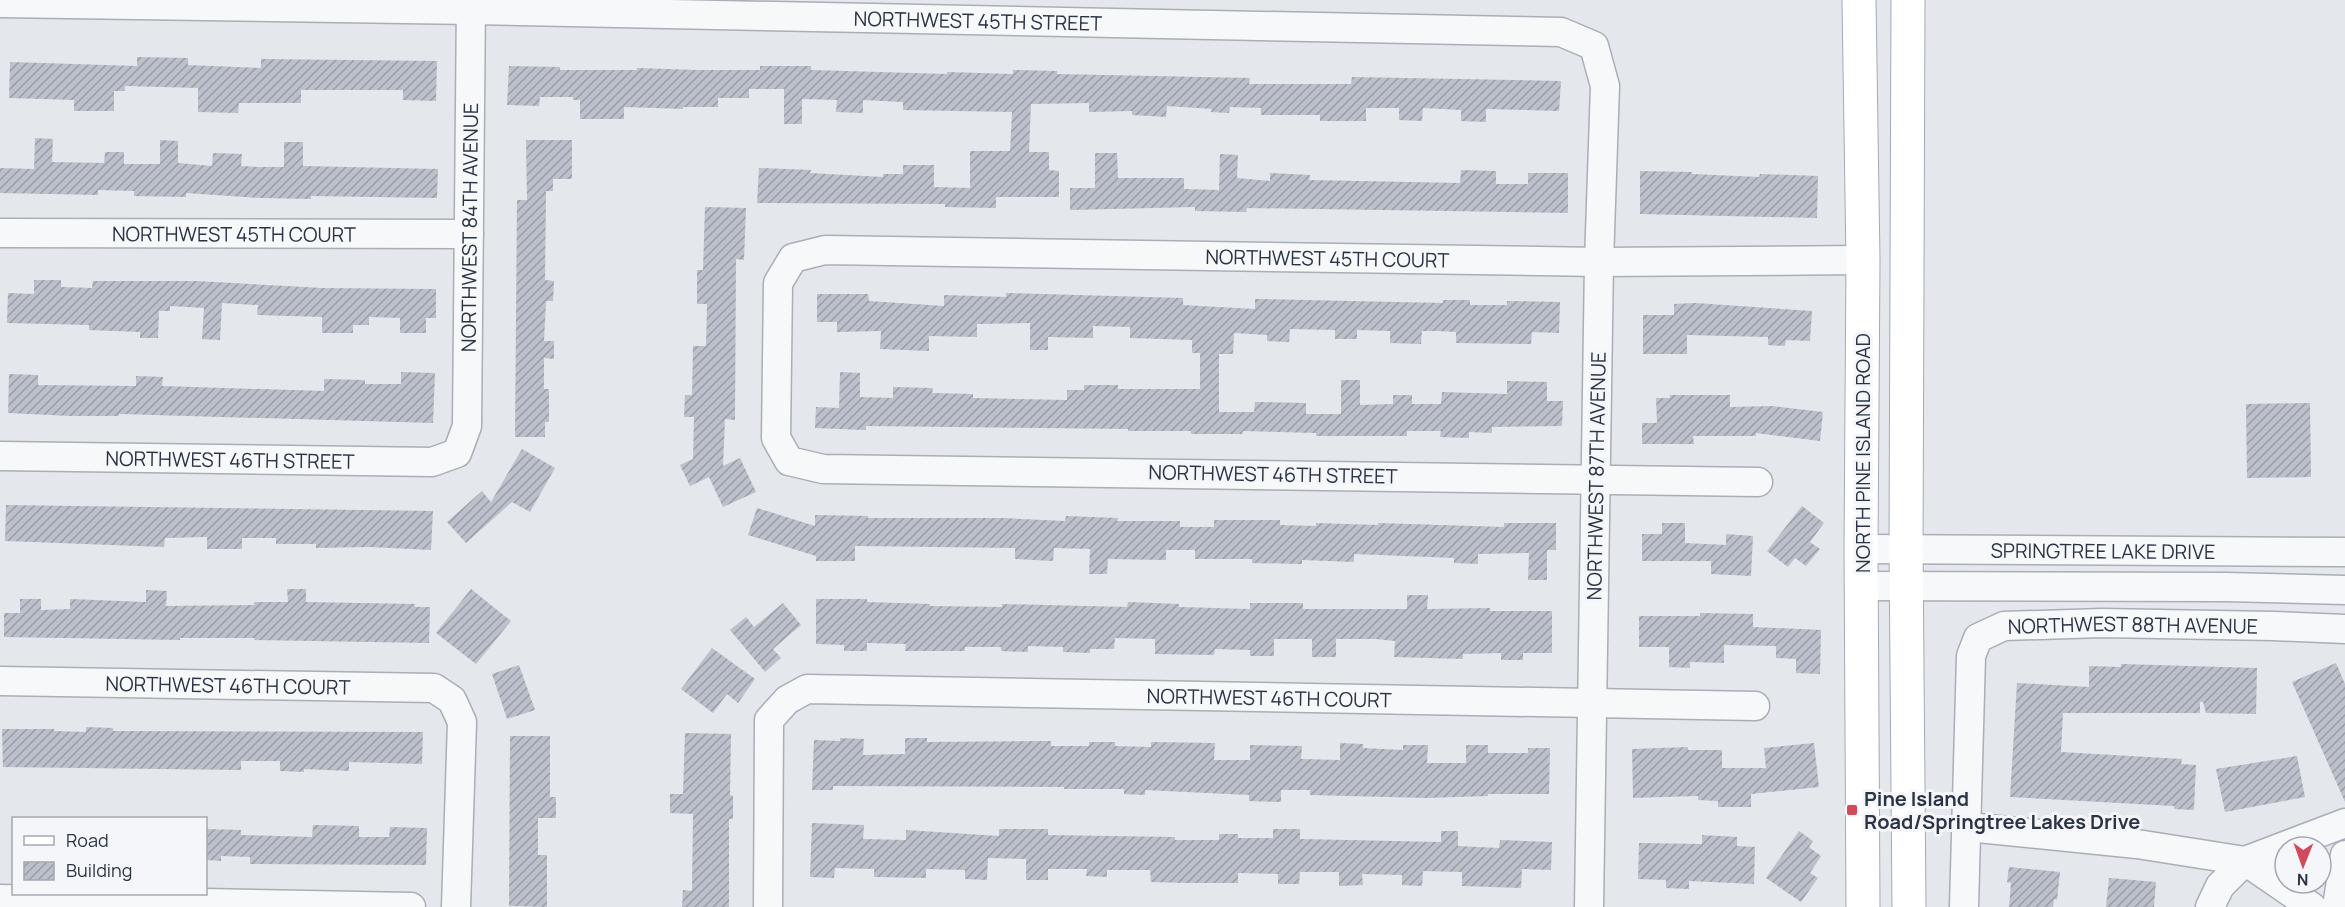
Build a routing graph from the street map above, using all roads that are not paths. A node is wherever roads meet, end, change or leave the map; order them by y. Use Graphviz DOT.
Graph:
graph roads {
  1 [pos="1908,0"];
  2 [pos="0,3"];
  3 [pos="471,5"];
  4 [pos="1175,12"];
  5 [pos="1859,14"];
  6 [pos="1594,46"];
  7 [pos="0,233"];
  8 [pos="469,234"];
  9 [pos="1863,260"];
  10 [pos="1599,262"];
  11 [pos="1908,272"];
  12 [pos="457,453"];
  13 [pos="0,456"];
  14 [pos="789,461"];
  15 [pos="1596,478"];
  16 [pos="1758,482"];
  17 [pos="1861,549"];
  18 [pos="1906,549"];
  19 [pos="2345,552"];
  20 [pos="1862,586"];
  21 [pos="1906,588"];
  22 [pos="2345,590"];
  23 [pos="2345,629"];
  24 [pos="0,681"];
  25 [pos="1591,702"];
  26 [pos="1755,706"];
  27 [pos="2345,823"];
  28 [pos="1968,827"];
  29 [pos="2345,855"];
  30 [pos="2245,861"];
  31 [pos="0,899"];
  32 [pos="411,907"];
  33 [pos="456,907"];
  34 [pos="768,907"];
  35 [pos="1589,907"];
  36 [pos="1863,907"];
  37 [pos="1909,907"];
  38 [pos="1964,907"];
  39 [pos="2210,907"];
  40 [pos="2312,907"];
  41 [pos="2337,907"];
  1 -- 11 [label="main road"];
  2 -- 3 [label="street, NORTHWEST 45TH STREET"];
  3 -- 4 [label="street, NORTHWEST 45TH STREET"];
  3 -- 8 [label="street, NORTHWEST 84TH AVENUE"];
  4 -- 6 [label="street, NORTHWEST 45TH STREET"];
  5 -- 9 [label="main road, NORTH PINE ISLAND ROAD"];
  5 -- 11 [label="main road"];
  6 -- 10 [label="street, NORTHWEST 87TH AVENUE"];
  7 -- 8 [label="street, NORTHWEST 45TH COURT"];
  8 -- 12 [label="street, NORTHWEST 84TH AVENUE"];
  9 -- 10 [label="street, NORTHWEST 45TH COURT"];
  9 -- 17 [label="main road, NORTH PINE ISLAND ROAD"];
  10 -- 14 [label="street, NORTHWEST 45TH COURT"];
  10 -- 15 [label="street, NORTHWEST 87TH AVENUE"];
  11 -- 18 [label="main road"];
  12 -- 13 [label="street, NORTHWEST 46TH STREET"];
  14 -- 15 [label="street, NORTHWEST 46TH STREET"];
  15 -- 16 [label="street, NORTHWEST 46TH STREET"];
  15 -- 25 [label="street, NORTHWEST 87TH AVENUE"];
  17 -- 18 [label="street, SPRINGTREE LAKE DRIVE"];
  17 -- 20 [label="main road, NORTH PINE ISLAND ROAD"];
  18 -- 19 [label="street, SPRINGTREE LAKE DRIVE"];
  18 -- 21 [label="main road"];
  20 -- 21 [label="street, SPRINGTREE LAKE DRIVE"];
  20 -- 36 [label="main road, NORTH PINE ISLAND ROAD"];
  21 -- 22 [label="street, SPRINGTREE LAKE DRIVE"];
  21 -- 37 [label="main road"];
  23 -- 28 [label="street, NORTHWEST 88TH AVENUE"];
  24 -- 33 [label="street, NORTHWEST 46TH COURT"];
  25 -- 26 [label="street, NORTHWEST 46TH COURT"];
  25 -- 34 [label="street, NORTHWEST 46TH COURT"];
  25 -- 35 [label="street, NORTHWEST 87TH AVENUE"];
  27 -- 30 [label="street"];
  28 -- 30 [label="street"];
  28 -- 38 [label="street, NORTHWEST 88TH AVENUE"];
  29 -- 41 [label="street"];
  30 -- 39 [label="street"];
  30 -- 40 [label="street"];
  31 -- 32 [label="street"];
}
